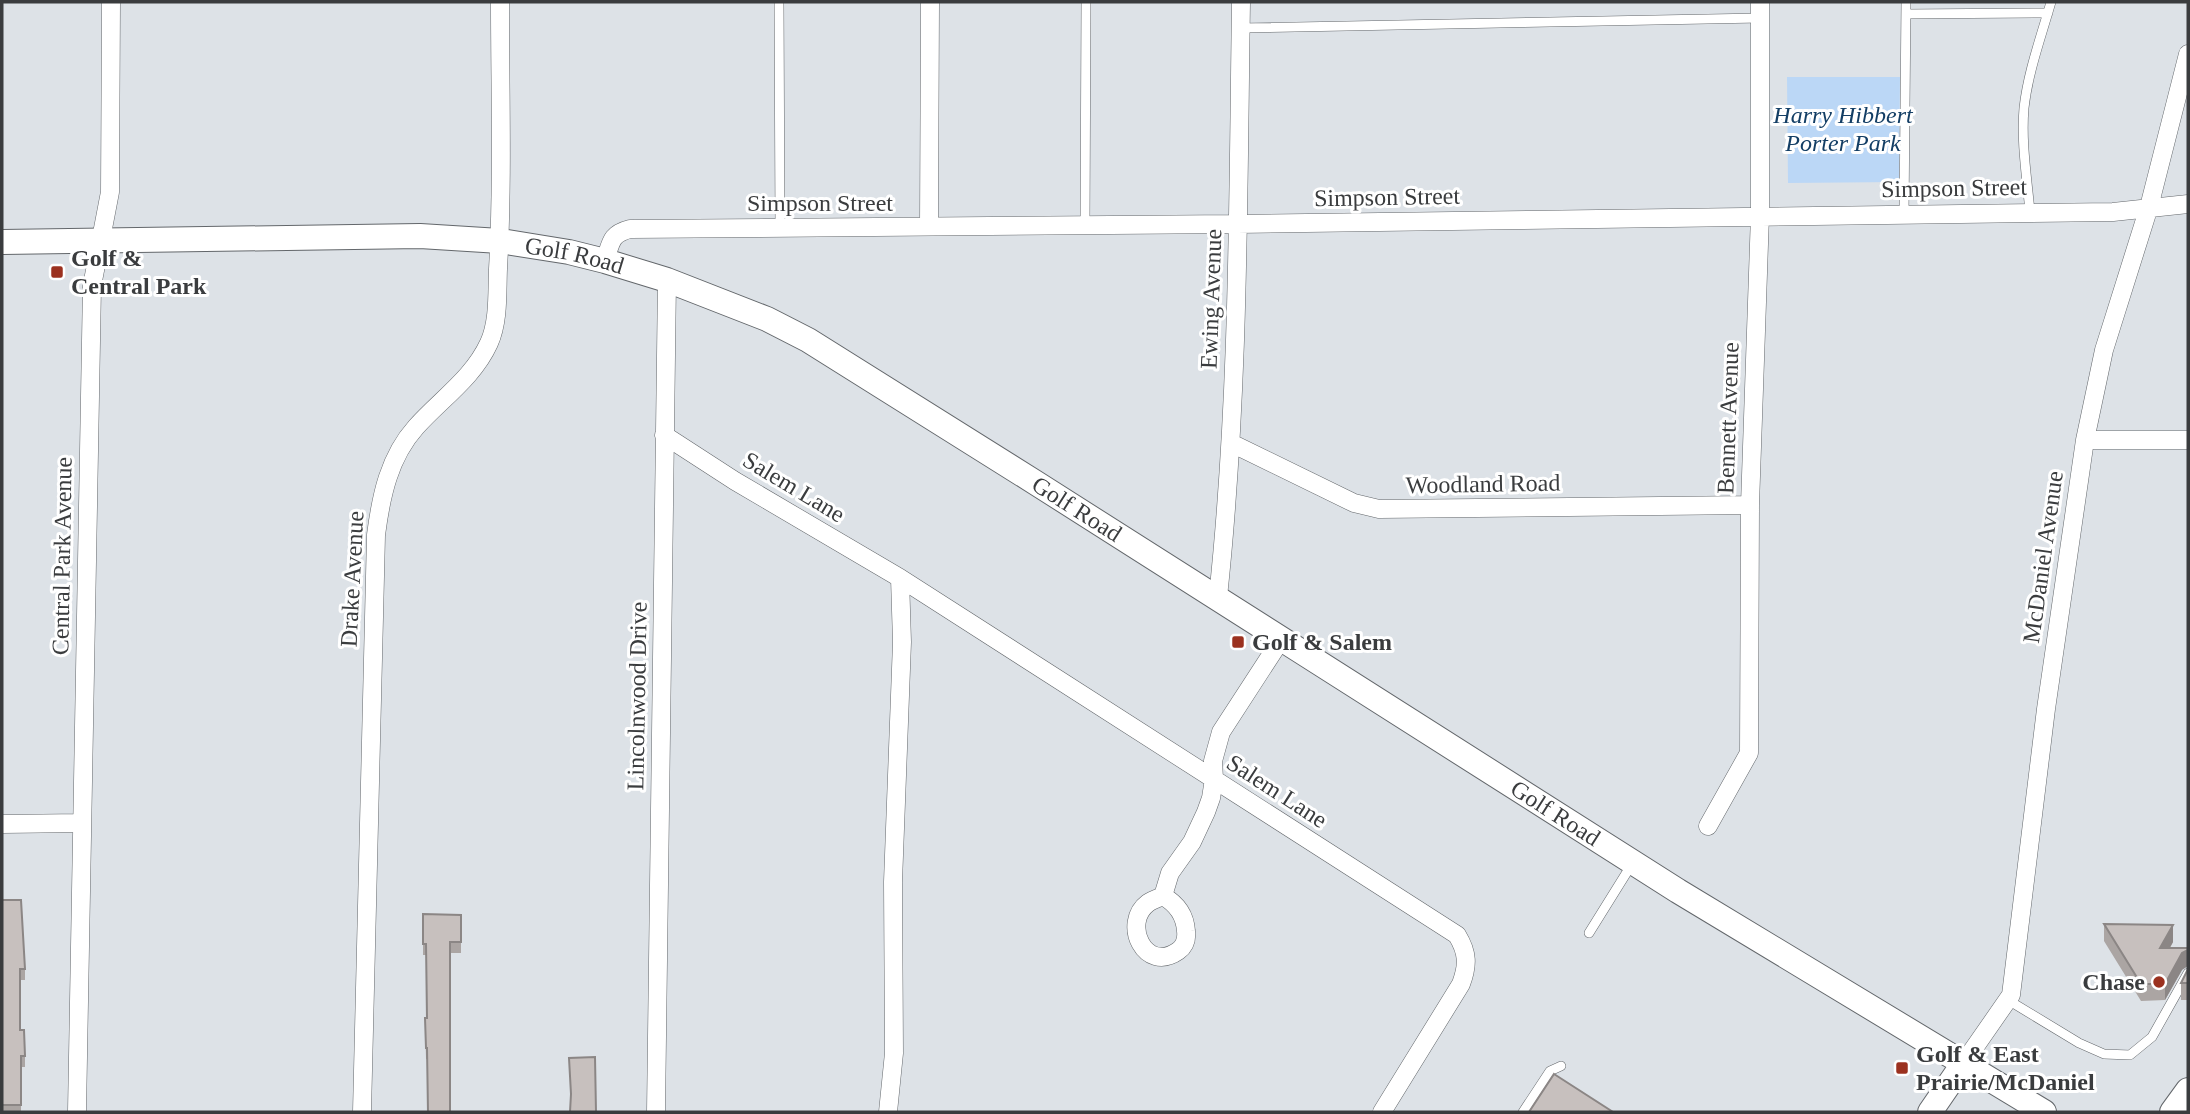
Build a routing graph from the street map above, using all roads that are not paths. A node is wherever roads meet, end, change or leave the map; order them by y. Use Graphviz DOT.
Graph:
graph roads {
  1 [pos="111,2"];
  2 [pos="500,2"];
  3 [pos="779,2"];
  4 [pos="930,2"];
  5 [pos="1086,2"];
  6 [pos="1241,2"];
  7 [pos="1906,2"];
  8 [pos="2051,2"];
  9 [pos="1760,10"];
  10 [pos="2048,13"];
  11 [pos="1906,14"];
  12 [pos="1240,29"];
  13 [pos="2188,54"];
  14 [pos="2188,204"];
  15 [pos="2149,207"];
  16 [pos="2029,212"];
  17 [pos="1903,214"];
  18 [pos="1760,215"];
  19 [pos="1237,224"];
  20 [pos="1085,225"];
  21 [pos="929,226"];
  22 [pos="780,228"];
  23 [pos="102,240"];
  24 [pos="500,241"];
  25 [pos="2,242"];
  26 [pos="605,261"];
  27 [pos="667,280"];
  28 [pos="664,435"];
  29 [pos="2085,440"];
  30 [pos="2188,440"];
  31 [pos="1231,443"];
  32 [pos="1750,505"];
  33 [pos="900,578"];
  34 [pos="1217,597"];
  35 [pos="1282,638"];
  36 [pos="1214,779"];
  37 [pos="82,823"];
  38 [pos="2,824"];
  39 [pos="1708,826"];
  40 [pos="1633,862"];
  41 [pos="1163,896"];
  42 [pos="1589,933"];
  43 [pos="2188,973"];
  44 [pos="2008,1000"];
  45 [pos="1962,1064"];
  46 [pos="1561,1066"];
  47 [pos="2188,1090"];
  48 [pos="77,1112"];
  49 [pos="362,1112"];
  50 [pos="656,1112"];
  51 [pos="888,1112"];
  52 [pos="1381,1112"];
  53 [pos="1523,1112"];
  54 [pos="1930,1112"];
  55 [pos="2044,1112"];
  56 [pos="2172,1112"];
  1 -- 23 [label="street, Central Park Avenue"];
  2 -- 24 [label="street, Drake Avenue"];
  3 -- 22 [label="lane"];
  4 -- 21 [label="street"];
  5 -- 20 [label="lane"];
  6 -- 12 [label="street, Ewing Avenue"];
  7 -- 11 [label="lane"];
  8 -- 10 [label="lane"];
  9 -- 12 [label="lane"];
  9 -- 18 [label="street, Bennett Avenue"];
  10 -- 11 [label="lane"];
  10 -- 16 [label="lane"];
  11 -- 17 [label="lane"];
  12 -- 19 [label="street, Ewing Avenue"];
  13 -- 15 [label="street, McDaniel Avenue"];
  14 -- 15 [label="street, Simpson Street"];
  15 -- 16 [label="street, Simpson Street"];
  15 -- 29 [label="street, McDaniel Avenue"];
  16 -- 17 [label="street, Simpson Street"];
  17 -- 18 [label="street, Simpson Street"];
  18 -- 19 [label="street, Simpson Street"];
  18 -- 32 [label="street, Bennett Avenue"];
  19 -- 20 [label="street, Simpson Street"];
  19 -- 31 [label="street, Ewing Avenue"];
  20 -- 21 [label="street, Simpson Street"];
  21 -- 22 [label="street, Simpson Street"];
  22 -- 26 [label="street, Simpson Street"];
  23 -- 24 [label="main road, Golf Road"];
  23 -- 25 [label="main road, Golf Road"];
  23 -- 37 [label="street, Central Park Avenue"];
  24 -- 26 [label="main road, Golf Road"];
  24 -- 49 [label="street, Drake Avenue"];
  26 -- 27 [label="main road, Golf Road"];
  27 -- 28 [label="street, Lincolnwood Drive"];
  27 -- 34 [label="main road, Golf Road"];
  28 -- 33 [label="street, Salem Lane"];
  28 -- 50 [label="street, Lincolnwood Drive"];
  29 -- 30 [label="street"];
  29 -- 44 [label="street, McDaniel Avenue"];
  31 -- 32 [label="street, Woodland Road"];
  31 -- 34 [label="street, Ewing Avenue"];
  32 -- 39 [label="street, Bennett Avenue"];
  33 -- 36 [label="street, Salem Lane"];
  33 -- 51 [label="street"];
  34 -- 35 [label="main road, Golf Road"];
  35 -- 36 [label="street"];
  35 -- 40 [label="main road, Golf Road"];
  36 -- 41 [label="street"];
  36 -- 52 [label="street, Salem Lane"];
  37 -- 38 [label="street"];
  37 -- 48 [label="street, Central Park Avenue"];
  40 -- 42 [label="lane"];
  40 -- 45 [label="main road, Golf Road"];
  43 -- 44 [label="lane"];
  44 -- 45 [label="street, McDaniel Avenue"];
  45 -- 54 [label="main road"];
  45 -- 55 [label="main road, Golf Road"];
  46 -- 53 [label="lane"];
  47 -- 56 [label="main road"];
}
